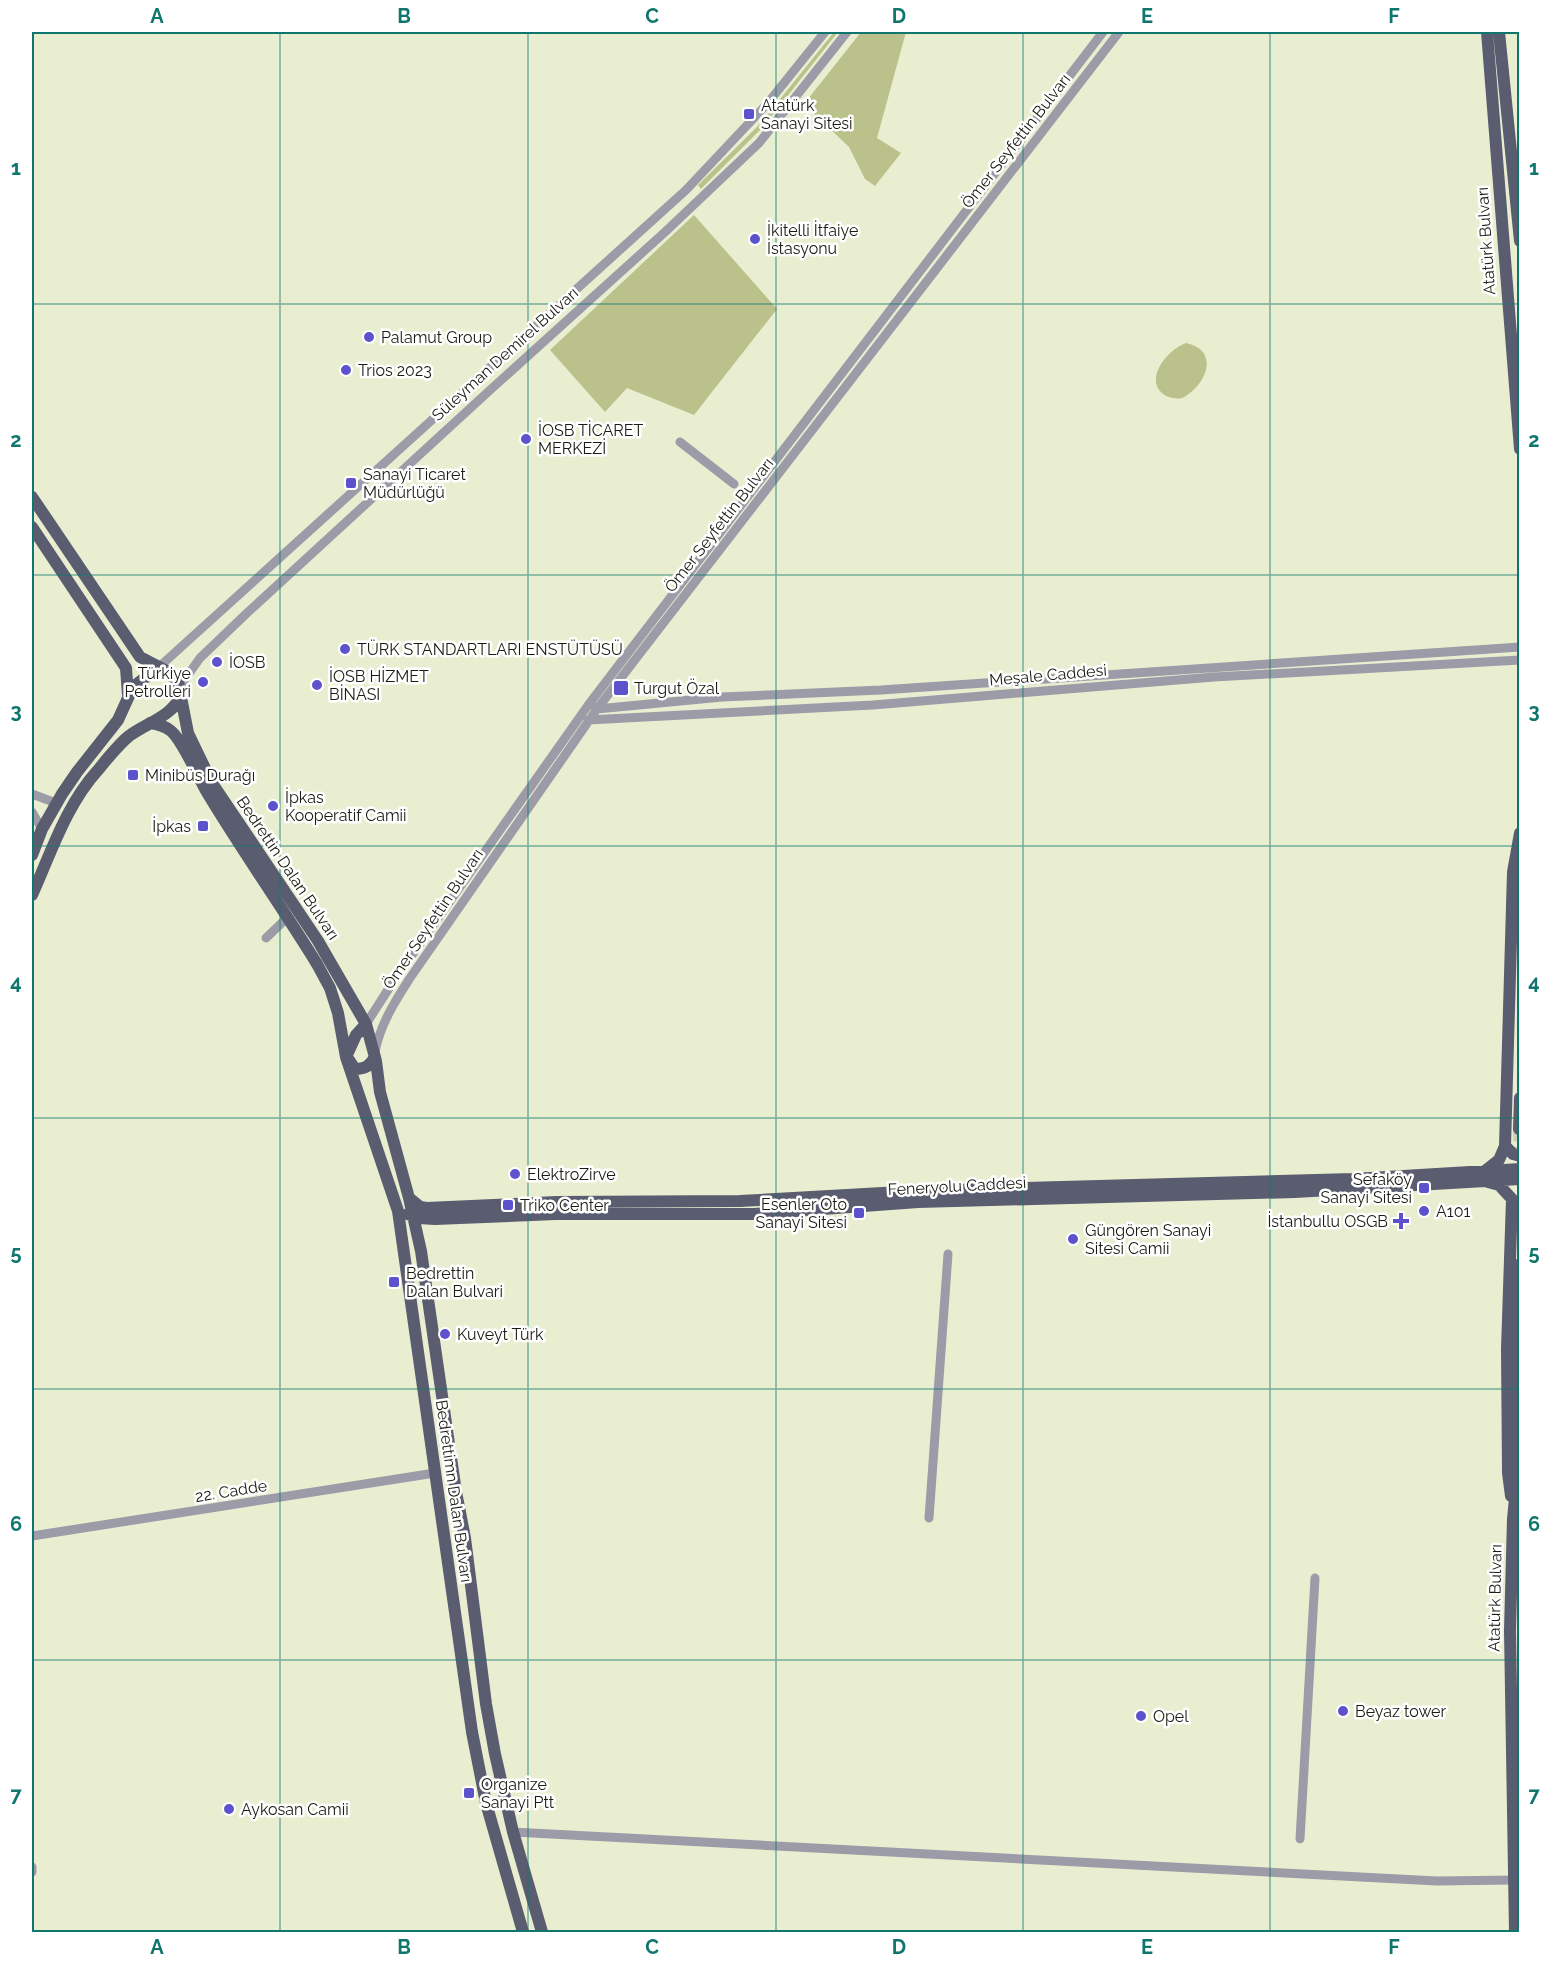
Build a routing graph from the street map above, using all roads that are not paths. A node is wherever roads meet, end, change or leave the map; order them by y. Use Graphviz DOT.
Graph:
graph roads {
  1 [pos="825,32"];
  2 [pos="847,32"];
  3 [pos="1103,32"];
  4 [pos="1119,32"];
  5 [pos="1487,32"];
  6 [pos="1499,32"];
  7 [pos="1520,241"];
  8 [pos="680,442"];
  9 [pos="1520,449"];
  10 [pos="734,484"];
  11 [pos="32,497"];
  12 [pos="32,527"];
  13 [pos="1520,647"];
  14 [pos="1520,660"];
  15 [pos="159,667"];
  16 [pos="182,694"];
  17 [pos="128,695"];
  18 [pos="593,706"];
  19 [pos="585,718"];
  20 [pos="150,723"];
  21 [pos="32,794"];
  22 [pos="56,803"];
  23 [pos="32,812"];
  24 [pos="42,829"];
  25 [pos="1520,833"];
  26 [pos="34,840"];
  27 [pos="32,855"];
  28 [pos="32,895"];
  29 [pos="288,917"];
  30 [pos="266,938"];
  31 [pos="366,1023"];
  32 [pos="346,1057"];
  33 [pos="375,1057"];
  34 [pos="379,1085"];
  35 [pos="360,1098"];
  36 [pos="1520,1098"];
  37 [pos="1519,1129"];
  38 [pos="1505,1146"];
  39 [pos="1520,1156"];
  40 [pos="1520,1169"];
  41 [pos="1484,1176"];
  42 [pos="1520,1179"];
  43 [pos="1516,1197"];
  44 [pos="410,1198"];
  45 [pos="398,1211"];
  46 [pos="413,1215"];
  47 [pos="438,1220"];
  48 [pos="421,1251"];
  49 [pos="948,1254"];
  50 [pos="1520,1264"];
  51 [pos="435,1473"];
  52 [pos="929,1518"];
  53 [pos="1513,1519"];
  54 [pos="32,1536"];
  55 [pos="1315,1578"];
  56 [pos="513,1832"];
  57 [pos="1300,1839"];
  58 [pos="1514,1880"];
  59 [pos="524,1932"];
  60 [pos="542,1932"];
  61 [pos="1515,1932"];
  1 -- 15 [label="street, Süleyman Demirel Bulvarı"];
  2 -- 16 [label="street, Süleyman Demirel Bulvarı"];
  3 -- 18 [label="street, Ömer Seyfettin Bulvarı"];
  4 -- 18 [label="street, Ömer Seyfettin Bulvarı"];
  5 -- 9 [label="main road, Atatürk Bulvarı"];
  6 -- 7 [label="main road, Atatürk Bulvarı"];
  8 -- 10 [label="street"];
  11 -- 15 [label="main road"];
  12 -- 17 [label="main road"];
  13 -- 18 [label="street, Meşale Caddesi"];
  14 -- 19 [label="street, Meşale Caddesi"];
  15 -- 16 [label="main road"];
  15 -- 17 [label="main road, Süleyman Demirel Bulvarı"];
  16 -- 20 [label="main road, Süleyman Demirel Bulvarı"];
  16 -- 31 [label="main road, Bedrettin Dalan Bulvarı"];
  17 -- 22 [label="main road, Süleyman Demirel Bulvarı"];
  18 -- 19 [label="street, Ömer Seyfettin Bulvarı"];
  19 -- 31 [label="street, Ömer Seyfettin Bulvarı"];
  19 -- 33 [label="street, Ömer Seyfettin Bulvarı"];
  20 -- 28 [label="main road, Süleyman Demirel Bulvarı"];
  20 -- 29 [label="main road, Bedrettin Dalan Bulvarı"];
  21 -- 22 [label="street"];
  22 -- 24 [label="main road, Süleyman Demirel Bulvarı"];
  23 -- 24 [label="street"];
  24 -- 26 [label="main road, Süleyman Demirel Bulvarı"];
  25 -- 38 [label="main road"];
  26 -- 27 [label="main road, Süleyman Demirel Bulvarı"];
  29 -- 30 [label="street"];
  29 -- 32 [label="main road, Bedrettin Dalan Bulvarı"];
  31 -- 32 [label="main road"];
  31 -- 33 [label="main road, Bedrettin Dalan Bulvarı"];
  32 -- 33 [label="main road"];
  32 -- 35 [label="main road, Bedrettimn Dalan Bulvarı"];
  33 -- 34 [label="main road, Bedrettimn Dalan Bulvarı"];
  34 -- 35 [label="main road"];
  34 -- 44 [label="main road, Bedrettimn Dalan Bulvarı"];
  35 -- 45 [label="main road, Bedrettimn Dalan Bulvarı"];
  36 -- 37 [label="main road"];
  38 -- 39 [label="main road"];
  38 -- 41 [label="main road"];
  40 -- 41 [label="main road, Feneryolu Caddesi"];
  41 -- 42 [label="main road, Feneryolu Caddesi"];
  41 -- 43 [label="main road"];
  41 -- 44 [label="main road, Feneryolu Caddesi"];
  41 -- 47 [label="main road, Feneryolu Caddesi"];
  43 -- 53 [label="main road"];
  44 -- 46 [label="main road, Bedrettimn Dalan Bulvarı"];
  45 -- 46 [label="main road, Feneryolu Caddesi"];
  45 -- 51 [label="main road, Bedrettimn Dalan Bulvarı"];
  46 -- 47 [label="main road, Feneryolu Caddesi"];
  46 -- 48 [label="main road, Bedrettimn Dalan Bulvarı"];
  47 -- 48 [label="main road"];
  48 -- 56 [label="main road, Bedrettimn Dalan Bulvarı"];
  49 -- 52 [label="street"];
  50 -- 53 [label="main road, Atatürk Bulvarı"];
  51 -- 54 [label="street, 22. Cadde"];
  51 -- 59 [label="main road, Bedrettimn Dalan Bulvarı"];
  53 -- 58 [label="main road, Atatürk Bulvarı"];
  55 -- 57 [label="street"];
  56 -- 58 [label="street"];
  56 -- 60 [label="main road, Bedrettimn Dalan Bulvarı"];
  58 -- 61 [label="main road, Atatürk Bulvarı"];
}
